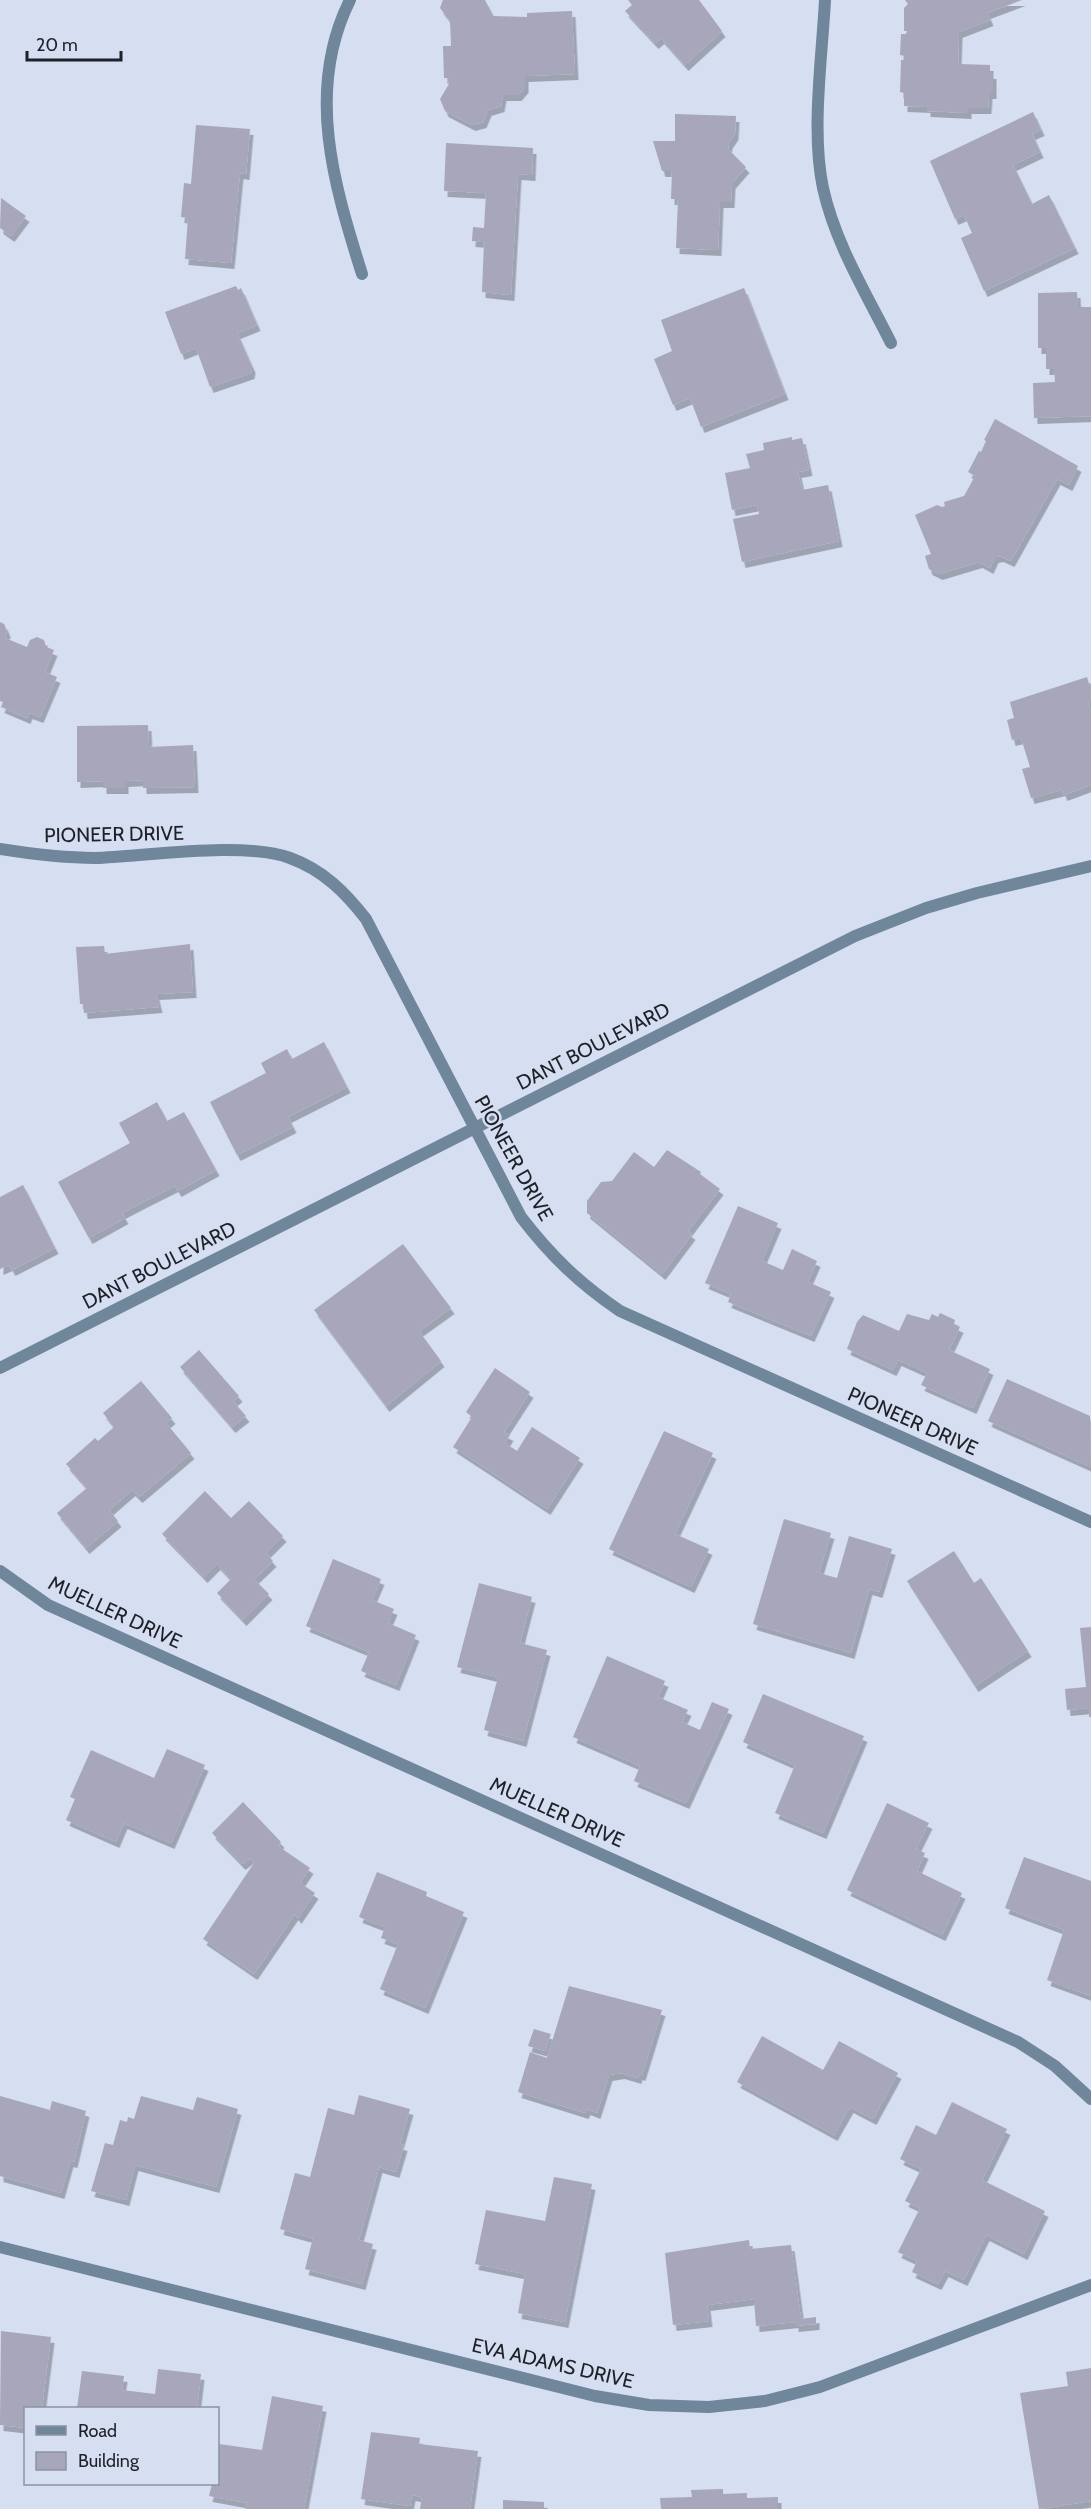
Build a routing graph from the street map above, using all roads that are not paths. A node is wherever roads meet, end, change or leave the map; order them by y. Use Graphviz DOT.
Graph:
graph roads {
  1 [pos="350,0"];
  2 [pos="825,0"];
  3 [pos="362,274"];
  4 [pos="891,343"];
  5 [pos="0,849"];
  6 [pos="1091,866"];
  7 [pos="474,1127"];
  8 [pos="0,1368"];
  9 [pos="1091,1522"];
  10 [pos="0,1571"];
  11 [pos="1091,2099"];
  12 [pos="0,2247"];
  13 [pos="1091,2286"];
  1 -- 3 [label="street"];
  2 -- 4 [label="street"];
  5 -- 7 [label="street, PIONEER DRIVE"];
  6 -- 7 [label="street, DANT BOULEVARD"];
  7 -- 8 [label="street, DANT BOULEVARD"];
  7 -- 9 [label="street, PIONEER DRIVE"];
  10 -- 11 [label="street, MUELLER DRIVE"];
  12 -- 13 [label="street, EVA ADAMS DRIVE"];
}
